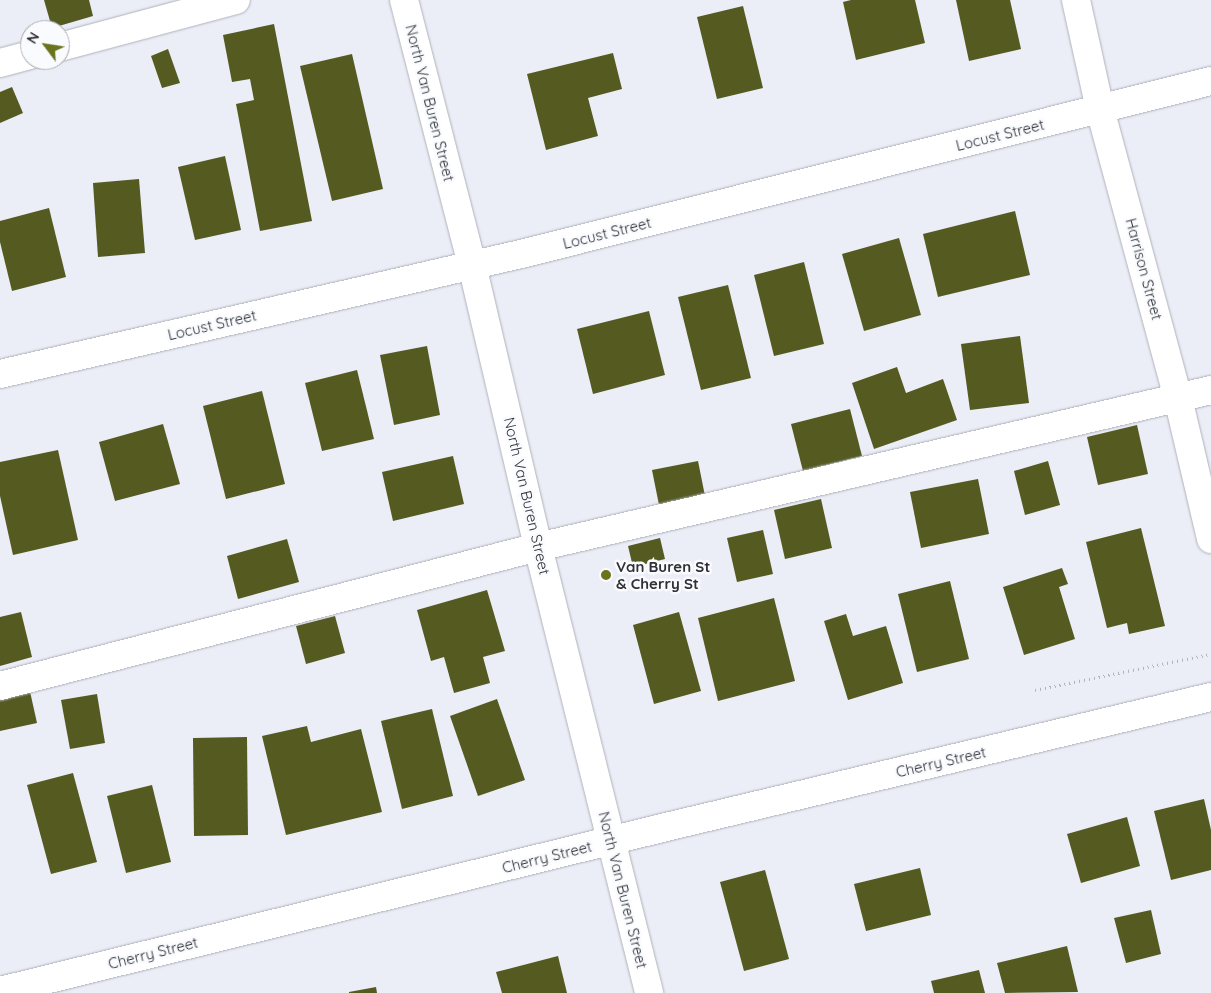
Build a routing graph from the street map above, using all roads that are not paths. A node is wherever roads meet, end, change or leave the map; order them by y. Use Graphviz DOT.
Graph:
graph roads {
  1 [pos="236,0"];
  2 [pos="404,0"];
  3 [pos="1076,0"];
  4 [pos="70,44"];
  5 [pos="20,58"];
  6 [pos="0,63"];
  7 [pos="1211,81"];
  8 [pos="1100,109"];
  9 [pos="472,265"];
  10 [pos="0,374"];
  11 [pos="1211,390"];
  12 [pos="1178,398"];
  13 [pos="1211,539"];
  14 [pos="538,547"];
  15 [pos="0,686"];
  16 [pos="1211,697"];
  17 [pos="611,841"];
  18 [pos="0,991"];
  19 [pos="649,993"];
  1 -- 4 [label="street"];
  2 -- 9 [label="street, North Van Buren Street"];
  3 -- 8 [label="street, Harrison Street"];
  5 -- 6 [label="street"];
  7 -- 8 [label="street, Locust Street"];
  8 -- 9 [label="street, Locust Street"];
  8 -- 12 [label="street, Harrison Street"];
  9 -- 10 [label="street, Locust Street"];
  9 -- 14 [label="street, North Van Buren Street"];
  11 -- 12 [label="street"];
  12 -- 13 [label="street, Harrison Street"];
  12 -- 14 [label="street"];
  14 -- 15 [label="street"];
  14 -- 17 [label="street, North Van Buren Street"];
  16 -- 17 [label="street, Cherry Street"];
  17 -- 18 [label="street, Cherry Street"];
  17 -- 19 [label="street, North Van Buren Street"];
}
